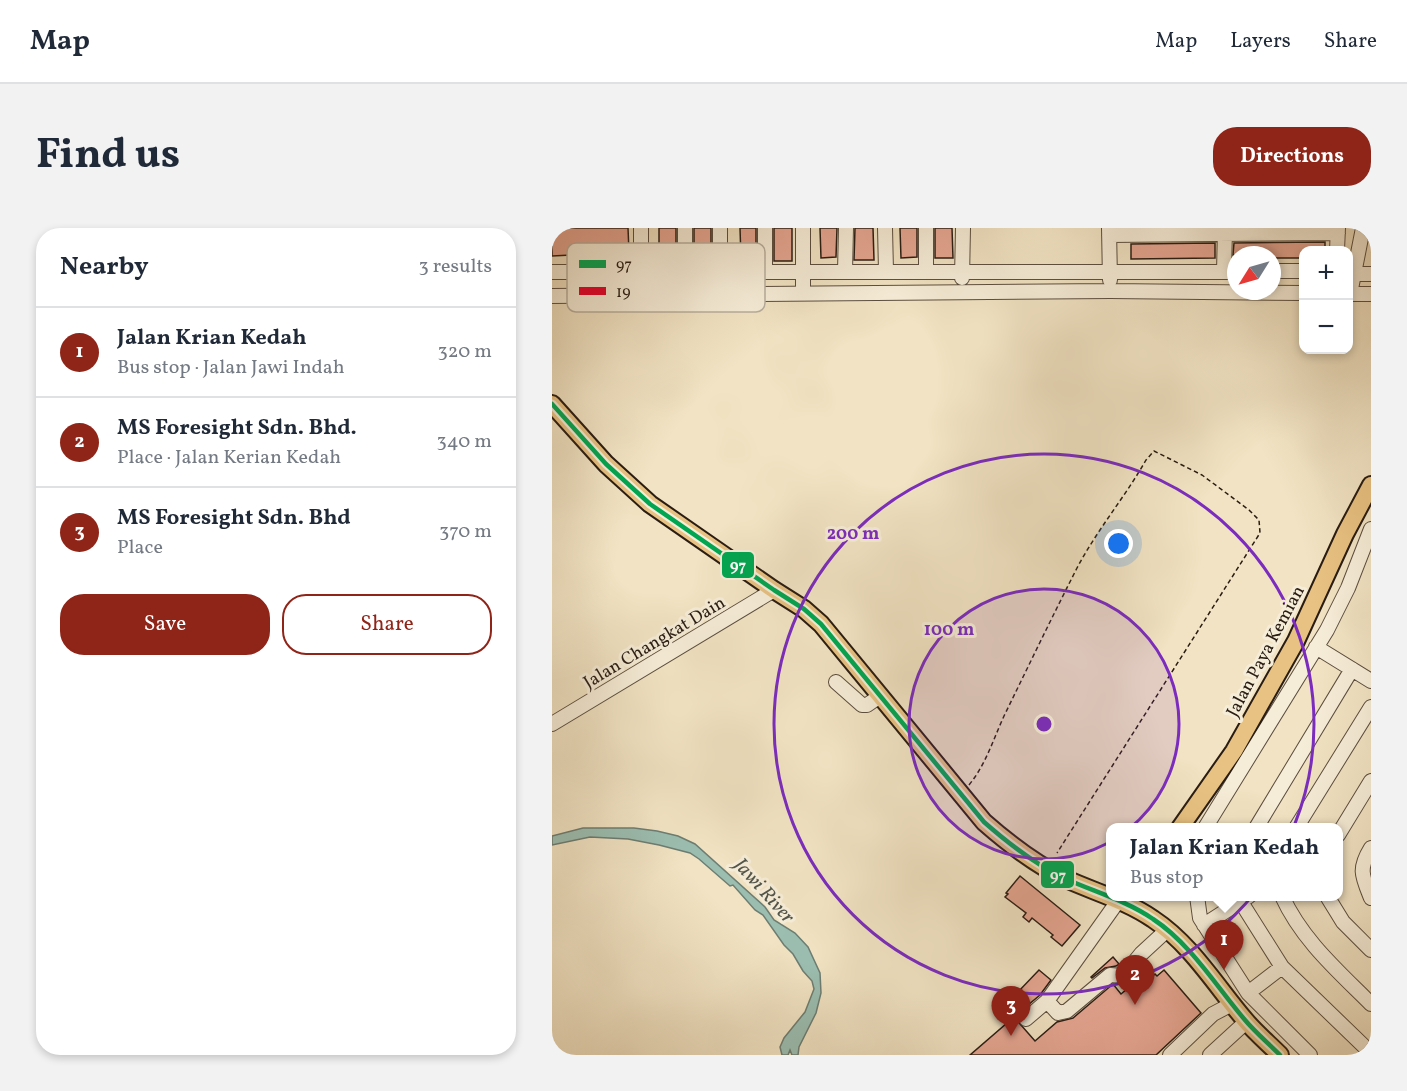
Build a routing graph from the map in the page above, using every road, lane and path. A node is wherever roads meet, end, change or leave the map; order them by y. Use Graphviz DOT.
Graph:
graph roads {
  1 [pos="765,228"];
  2 [pos="803,228"];
  3 [pos="846,228"];
  4 [pos="885,228"];
  5 [pos="926,228"];
  6 [pos="963,228"];
  7 [pos="1363,228"];
  8 [pos="1109,231"];
  9 [pos="1225,231"];
  10 [pos="1338,231"];
  11 [pos="1337,246"];
  12 [pos="1227,247"];
  13 [pos="765,271"];
  14 [pos="803,271"];
  15 [pos="846,271"];
  16 [pos="886,271"];
  17 [pos="926,271"];
  18 [pos="962,271"];
  19 [pos="1281,271"];
  20 [pos="1299,271"];
  21 [pos="552,272"];
  22 [pos="567,272"];
  23 [pos="1227,272"];
  24 [pos="1110,273"];
  25 [pos="1353,274"];
  26 [pos="1371,274"];
  27 [pos="1110,291"];
  28 [pos="961,292"];
  29 [pos="765,293"];
  30 [pos="803,293"];
  31 [pos="1299,293"];
  32 [pos="1353,294"];
  33 [pos="1371,294"];
  34 [pos="552,296"];
  35 [pos="567,296"];
  36 [pos="552,404"];
  37 [pos="1371,485"];
  38 [pos="1371,529"];
  39 [pos="1345,534"];
  40 [pos="1368,546"];
  41 [pos="774,590"];
  42 [pos="1316,647"];
  43 [pos="1352,669"];
  44 [pos="1371,681"];
  45 [pos="836,682"];
  46 [pos="880,696"];
  47 [pos="1371,707"];
  48 [pos="552,724"];
  49 [pos="1371,781"];
  50 [pos="961,795"];
  51 [pos="1184,823"];
  52 [pos="1212,823"];
  53 [pos="1259,823"];
  54 [pos="1299,823"];
  55 [pos="1343,827"];
  56 [pos="1371,848"];
  57 [pos="1057,853"];
  58 [pos="1106,894"];
  59 [pos="1371,898"];
  60 [pos="1116,901"];
  61 [pos="1123,901"];
  62 [pos="1198,901"];
  63 [pos="1242,901"];
  64 [pos="1246,901"];
  65 [pos="1283,901"];
  66 [pos="1330,901"];
  67 [pos="1204,925"];
  68 [pos="1167,930"];
  69 [pos="1371,950"];
  70 [pos="1282,967"];
  71 [pos="1248,993"];
  72 [pos="1047,1001"];
  73 [pos="1232,1004"];
  74 [pos="1371,1005"];
  75 [pos="1026,1019"];
  76 [pos="1246,1022"];
  77 [pos="1371,1053"];
  78 [pos="1170,1055"];
  79 [pos="1210,1055"];
  80 [pos="1280,1055"];
  81 [pos="1310,1055"];
  1 -- 13 [label="street"];
  2 -- 14 [label="street"];
  3 -- 15 [label="street"];
  4 -- 16 [label="street"];
  5 -- 17 [label="street"];
  6 -- 18 [label="street"];
  7 -- 25 [label="street"];
  8 -- 9 [label="street"];
  8 -- 24 [label="street"];
  9 -- 10 [label="street"];
  9 -- 12 [label="street"];
  10 -- 11 [label="street"];
  13 -- 14 [label="street"];
  14 -- 15 [label="street"];
  14 -- 30 [label="street"];
  15 -- 16 [label="street"];
  16 -- 17 [label="street"];
  17 -- 18 [label="street"];
  18 -- 24 [label="street"];
  18 -- 28 [label="street"];
  19 -- 20 [label="street"];
  21 -- 22 [label="street"];
  23 -- 24 [label="street"];
  24 -- 27 [label="street"];
  25 -- 26 [label="street"];
  27 -- 28 [label="street"];
  27 -- 31 [label="street"];
  28 -- 30 [label="street"];
  29 -- 30 [label="street"];
  32 -- 33 [label="street"];
  34 -- 35 [label="street"];
  36 -- 41 [label="main road"];
  37 -- 39 [label="main road, Jalan Paya Kemian"];
  38 -- 40 [label="street"];
  39 -- 40 [label="street"];
  39 -- 51 [label="main road, Jalan Paya Kemian"];
  40 -- 42 [label="street"];
  41 -- 46 [label="main road"];
  41 -- 48 [label="street, Jalan Changkat Dain"];
  42 -- 43 [label="street"];
  42 -- 52 [label="street"];
  43 -- 44 [label="street"];
  43 -- 53 [label="street"];
  45 -- 46 [label="street"];
  46 -- 50 [label="main road"];
  47 -- 54 [label="street"];
  49 -- 55 [label="street"];
  50 -- 57 [label="path"];
  50 -- 58 [label="main road"];
  56 -- 59 [label="street"];
  60 -- 72 [label="street"];
  61 -- 68 [label="main road"];
  62 -- 67 [label="street"];
  63 -- 67 [label="street"];
  64 -- 70 [label="street"];
  65 -- 74 [label="street"];
  66 -- 69 [label="street"];
  67 -- 71 [label="street"];
  68 -- 72 [label="street"];
  68 -- 73 [label="main road"];
  70 -- 71 [label="street"];
  70 -- 77 [label="street"];
  71 -- 81 [label="street"];
  72 -- 75 [label="street"];
  73 -- 76 [label="main road"];
  73 -- 78 [label="street"];
  76 -- 79 [label="street"];
  76 -- 80 [label="main road"];
}
